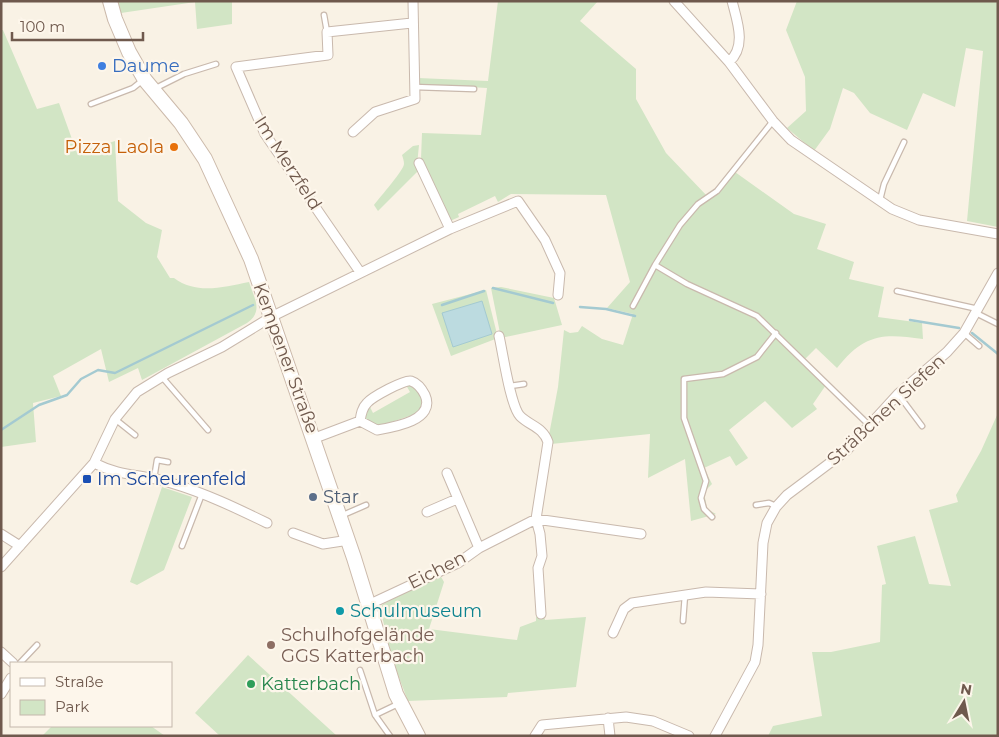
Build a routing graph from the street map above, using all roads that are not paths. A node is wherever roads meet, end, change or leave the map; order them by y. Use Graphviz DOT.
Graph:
graph roads {
  1 [pos="110,1"];
  2 [pos="413,1"];
  3 [pos="674,1"];
  4 [pos="732,1"];
  5 [pos="324,15"];
  6 [pos="412,22"];
  7 [pos="328,32"];
  8 [pos="729,62"];
  9 [pos="216,64"];
  10 [pos="149,85"];
  11 [pos="414,87"];
  12 [pos="474,89"];
  13 [pos="91,104"];
  14 [pos="773,120"];
  15 [pos="353,132"];
  16 [pos="904,142"];
  17 [pos="420,163"];
  18 [pos="879,202"];
  19 [pos="450,229"];
  20 [pos="998,234"];
  21 [pos="655,265"];
  22 [pos="360,272"];
  23 [pos="998,274"];
  24 [pos="897,291"];
  25 [pos="558,295"];
  26 [pos="633,306"];
  27 [pos="977,311"];
  28 [pos="271,317"];
  29 [pos="998,324"];
  30 [pos="776,333"];
  31 [pos="964,333"];
  32 [pos="499,336"];
  33 [pos="980,346"];
  34 [pos="162,377"];
  35 [pos="524,384"];
  36 [pos="510,386"];
  37 [pos="898,394"];
  38 [pos="115,419"];
  39 [pos="360,421"];
  40 [pos="870,426"];
  41 [pos="922,426"];
  42 [pos="208,430"];
  43 [pos="135,435"];
  44 [pos="314,438"];
  45 [pos="168,462"];
  46 [pos="94,463"];
  47 [pos="447,473"];
  48 [pos="154,479"];
  49 [pos="203,493"];
  50 [pos="457,499"];
  51 [pos="366,504"];
  52 [pos="756,506"];
  53 [pos="776,506"];
  54 [pos="427,512"];
  55 [pos="340,516"];
  56 [pos="712,517"];
  57 [pos="536,519"];
  58 [pos="267,523"];
  59 [pos="293,533"];
  60 [pos="1,534"];
  61 [pos="641,534"];
  62 [pos="349,540"];
  63 [pos="20,546"];
  64 [pos="182,546"];
  65 [pos="479,548"];
  66 [pos="1,567"];
  67 [pos="761,594"];
  68 [pos="685,595"];
  69 [pos="368,605"];
  70 [pos="541,614"];
  71 [pos="683,621"];
  72 [pos="613,633"];
  73 [pos="37,645"];
  74 [pos="1,652"];
  75 [pos="12,662"];
  76 [pos="21,662"];
  77 [pos="360,670"];
  78 [pos="10,680"];
  79 [pos="1,694"];
  80 [pos="399,704"];
  81 [pos="375,715"];
  82 [pos="608,718"];
  83 [pos="390,736"];
  84 [pos="418,736"];
  85 [pos="535,736"];
  86 [pos="610,736"];
  87 [pos="689,736"];
  88 [pos="715,736"];
  1 -- 10 [label="main road, Kempener Straße"];
  2 -- 6 [label="street"];
  3 -- 8 [label="street"];
  4 -- 8 [label="street"];
  5 -- 7 [label="lane"];
  6 -- 7 [label="street"];
  6 -- 11 [label="street"];
  7 -- 22 [label="street, Im Merzfeld"];
  8 -- 14 [label="street"];
  9 -- 10 [label="lane"];
  10 -- 13 [label="lane"];
  10 -- 28 [label="main road, Kempener Straße"];
  11 -- 12 [label="lane"];
  11 -- 15 [label="street"];
  14 -- 18 [label="street"];
  14 -- 21 [label="lane"];
  16 -- 18 [label="lane"];
  17 -- 19 [label="street"];
  18 -- 20 [label="street"];
  19 -- 22 [label="street"];
  19 -- 25 [label="street"];
  21 -- 26 [label="lane"];
  21 -- 30 [label="lane"];
  22 -- 28 [label="street"];
  23 -- 27 [label="street, Sträßchen Siefen"];
  24 -- 27 [label="lane"];
  27 -- 29 [label="lane"];
  27 -- 31 [label="street, Sträßchen Siefen"];
  28 -- 34 [label="street"];
  28 -- 44 [label="main road, Kempener Straße"];
  30 -- 40 [label="lane"];
  30 -- 56 [label="lane"];
  31 -- 33 [label="lane"];
  31 -- 37 [label="street, Sträßchen Siefen"];
  32 -- 36 [label="street"];
  34 -- 38 [label="street"];
  34 -- 42 [label="lane"];
  35 -- 36 [label="lane"];
  36 -- 57 [label="street"];
  37 -- 40 [label="street, Sträßchen Siefen"];
  37 -- 41 [label="lane"];
  38 -- 43 [label="lane"];
  38 -- 46 [label="street"];
  39 -- 39 [label="street"];
  39 -- 44 [label="street"];
  40 -- 53 [label="street, Sträßchen Siefen"];
  44 -- 55 [label="main road, Kempener Straße"];
  45 -- 48 [label="lane"];
  46 -- 48 [label="street"];
  46 -- 63 [label="street"];
  47 -- 50 [label="street, Eichen"];
  48 -- 49 [label="street"];
  49 -- 58 [label="street"];
  49 -- 64 [label="lane"];
  50 -- 54 [label="street"];
  50 -- 65 [label="street, Eichen"];
  51 -- 55 [label="lane"];
  52 -- 53 [label="lane"];
  53 -- 67 [label="street, Sträßchen Siefen"];
  55 -- 62 [label="main road, Kempener Straße"];
  57 -- 61 [label="street"];
  57 -- 65 [label="street, Eichen"];
  57 -- 70 [label="street"];
  59 -- 62 [label="street"];
  60 -- 63 [label="street"];
  62 -- 69 [label="main road, Kempener Straße"];
  63 -- 66 [label="street"];
  65 -- 69 [label="street, Eichen"];
  67 -- 68 [label="street"];
  67 -- 88 [label="street, Sträßchen Siefen"];
  68 -- 71 [label="lane"];
  68 -- 72 [label="street"];
  69 -- 80 [label="main road, Kempener Straße"];
  73 -- 76 [label="lane"];
  74 -- 75 [label="street"];
  77 -- 81 [label="lane"];
  78 -- 79 [label="street"];
  80 -- 81 [label="lane"];
  80 -- 84 [label="main road, Kempener Straße"];
  81 -- 83 [label="lane"];
  82 -- 85 [label="street"];
  82 -- 86 [label="street"];
  82 -- 87 [label="street"];
}
